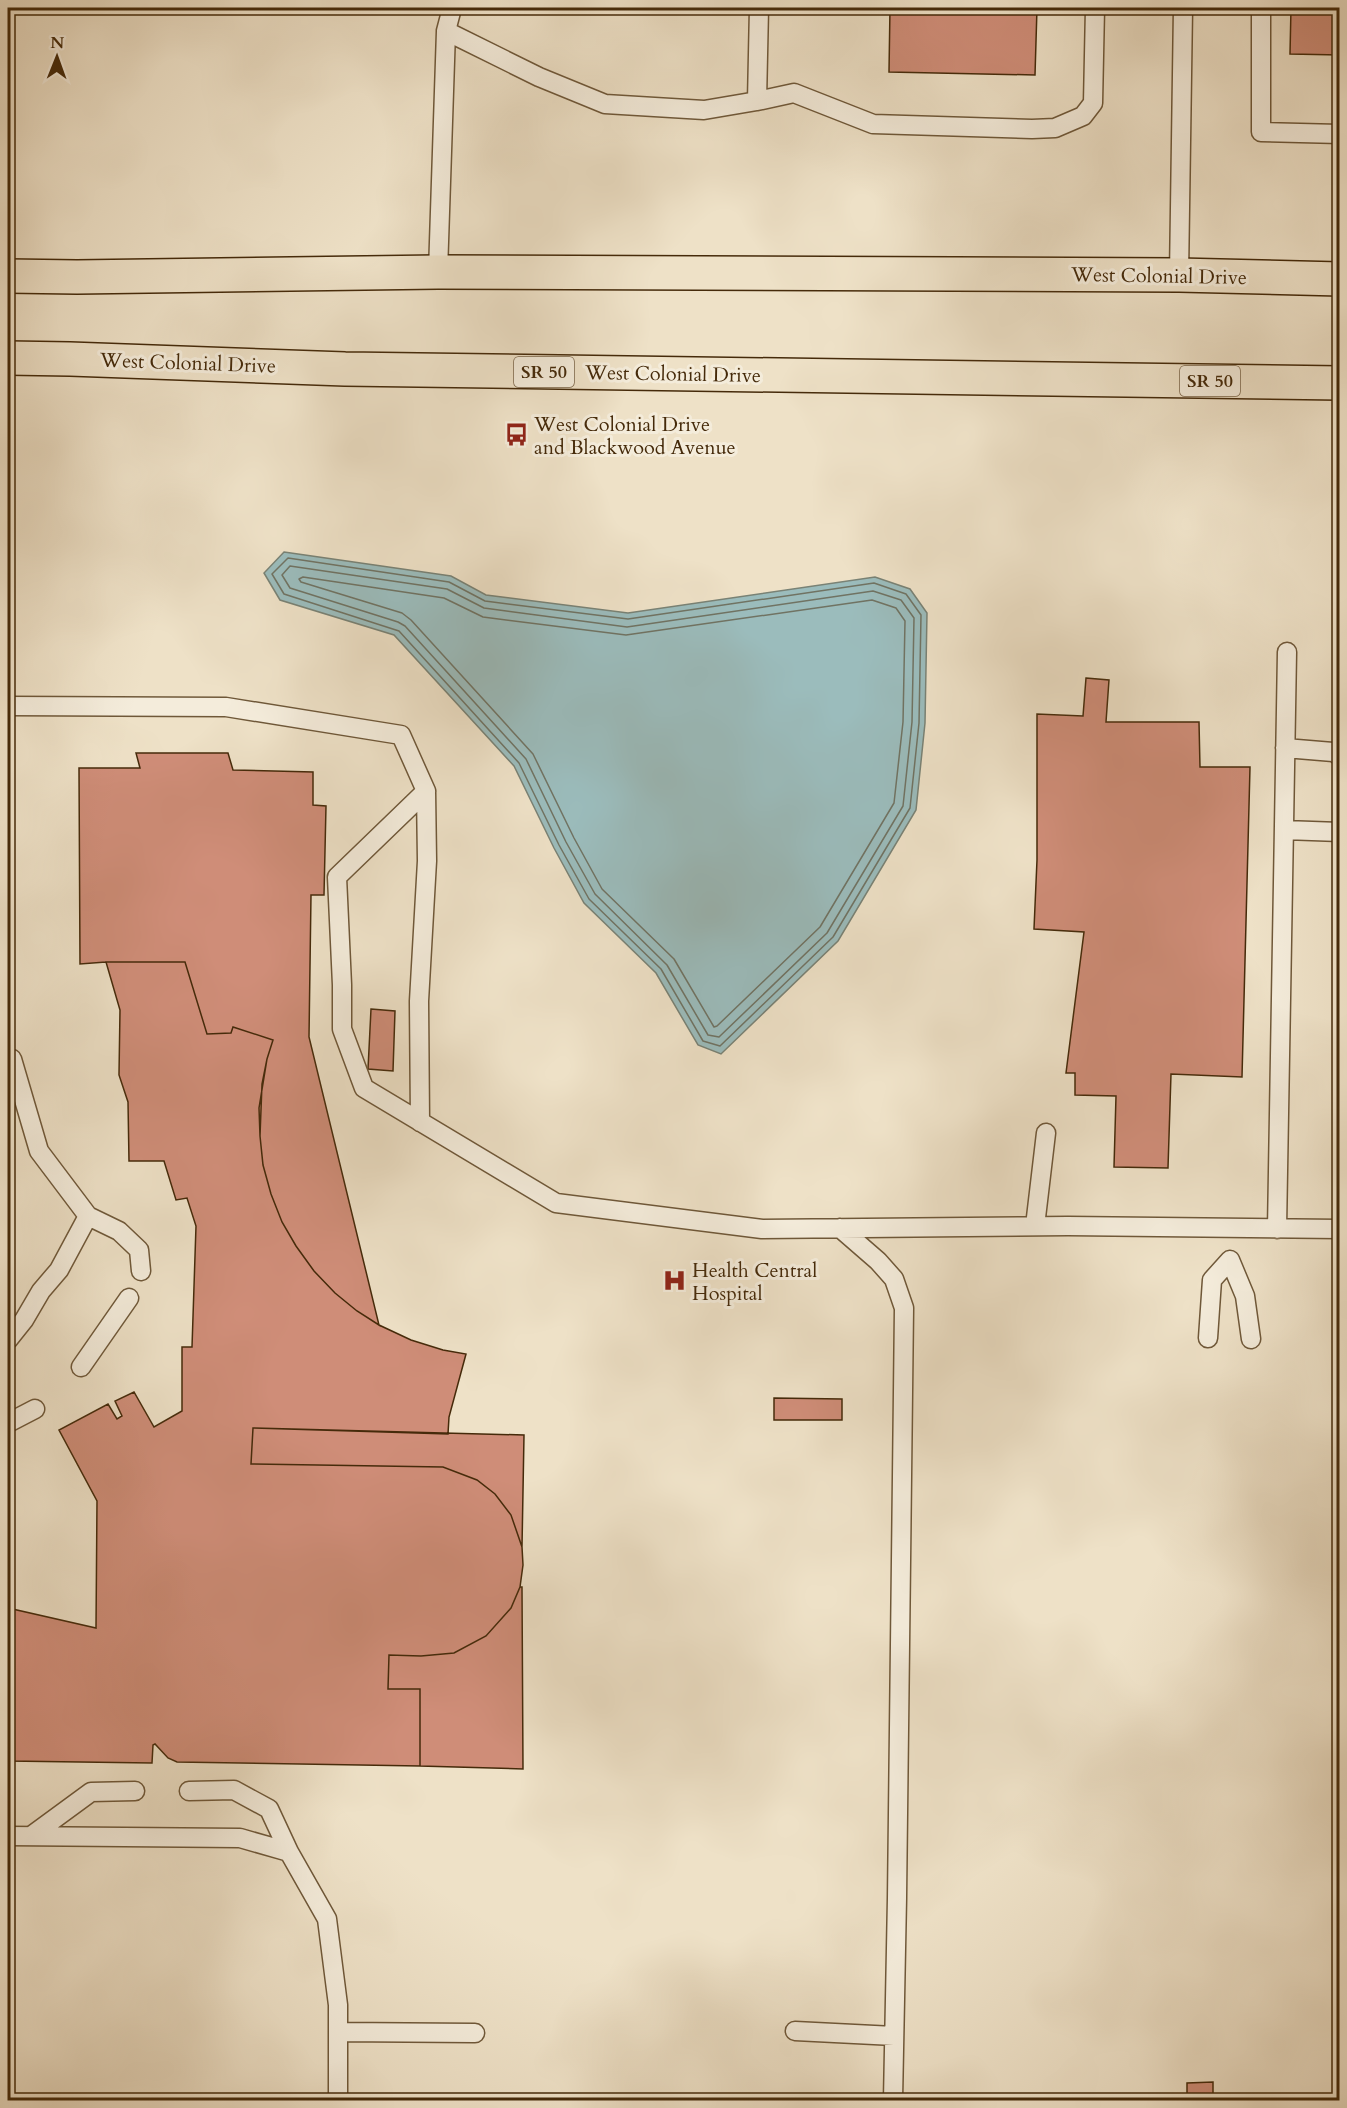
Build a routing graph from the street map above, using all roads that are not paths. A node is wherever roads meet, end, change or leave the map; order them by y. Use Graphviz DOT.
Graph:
graph roads {
  1 [pos="452,8"];
  2 [pos="759,8"];
  3 [pos="1095,8"];
  4 [pos="1183,8"];
  5 [pos="1261,8"];
  6 [pos="446,30"];
  7 [pos="757,101"];
  8 [pos="1340,134"];
  9 [pos="438,272"];
  10 [pos="1179,275"];
  11 [pos="8,276"];
  12 [pos="1340,279"];
  13 [pos="8,358"];
  14 [pos="1340,383"];
  15 [pos="1287,652"];
  16 [pos="8,706"];
  17 [pos="1285,748"];
  18 [pos="1340,756"];
  19 [pos="426,792"];
  20 [pos="1284,830"];
  21 [pos="1340,832"];
  22 [pos="12,1059"];
  23 [pos="420,1122"];
  24 [pos="1046,1133"];
  25 [pos="88,1216"];
  26 [pos="1035,1226"];
  27 [pos="840,1228"];
  28 [pos="1236,1228"];
  29 [pos="1277,1229"];
  30 [pos="1340,1230"];
  31 [pos="1230,1260"];
  32 [pos="141,1271"];
  33 [pos="129,1298"];
  34 [pos="1209,1338"];
  35 [pos="1251,1339"];
  36 [pos="8,1340"];
  37 [pos="81,1367"];
  38 [pos="35,1409"];
  39 [pos="8,1423"];
  40 [pos="135,1791"];
  41 [pos="189,1791"];
  42 [pos="8,1836"];
  43 [pos="31,1836"];
  44 [pos="288,1852"];
  45 [pos="795,2031"];
  46 [pos="338,2032"];
  47 [pos="475,2033"];
  48 [pos="894,2036"];
  49 [pos="338,2100"];
  50 [pos="893,2100"];
  1 -- 6 [label="lane"];
  2 -- 7 [label="lane"];
  3 -- 7 [label="lane"];
  4 -- 10 [label="lane"];
  5 -- 8 [label="lane"];
  6 -- 7 [label="lane"];
  6 -- 9 [label="lane"];
  9 -- 10 [label="highway, West Colonial Drive"];
  9 -- 11 [label="highway, West Colonial Drive"];
  10 -- 12 [label="highway, West Colonial Drive"];
  13 -- 14 [label="highway, West Colonial Drive / SR 50"];
  15 -- 17 [label="lane"];
  16 -- 19 [label="lane"];
  17 -- 18 [label="lane"];
  17 -- 20 [label="lane"];
  19 -- 23 [label="lane"];
  19 -- 23 [label="lane"];
  20 -- 21 [label="lane"];
  20 -- 29 [label="lane"];
  22 -- 25 [label="lane"];
  23 -- 27 [label="lane"];
  24 -- 26 [label="lane"];
  25 -- 32 [label="lane"];
  25 -- 36 [label="lane"];
  26 -- 27 [label="lane"];
  26 -- 28 [label="lane"];
  27 -- 48 [label="lane"];
  28 -- 29 [label="lane"];
  28 -- 31 [label="lane"];
  29 -- 30 [label="lane"];
  31 -- 34 [label="lane"];
  31 -- 35 [label="lane"];
  33 -- 37 [label="lane"];
  38 -- 39 [label="lane"];
  40 -- 43 [label="lane"];
  41 -- 44 [label="lane"];
  42 -- 43 [label="lane"];
  43 -- 44 [label="lane"];
  44 -- 46 [label="lane"];
  45 -- 48 [label="lane"];
  46 -- 47 [label="lane"];
  46 -- 49 [label="lane"];
  48 -- 50 [label="lane"];
}
